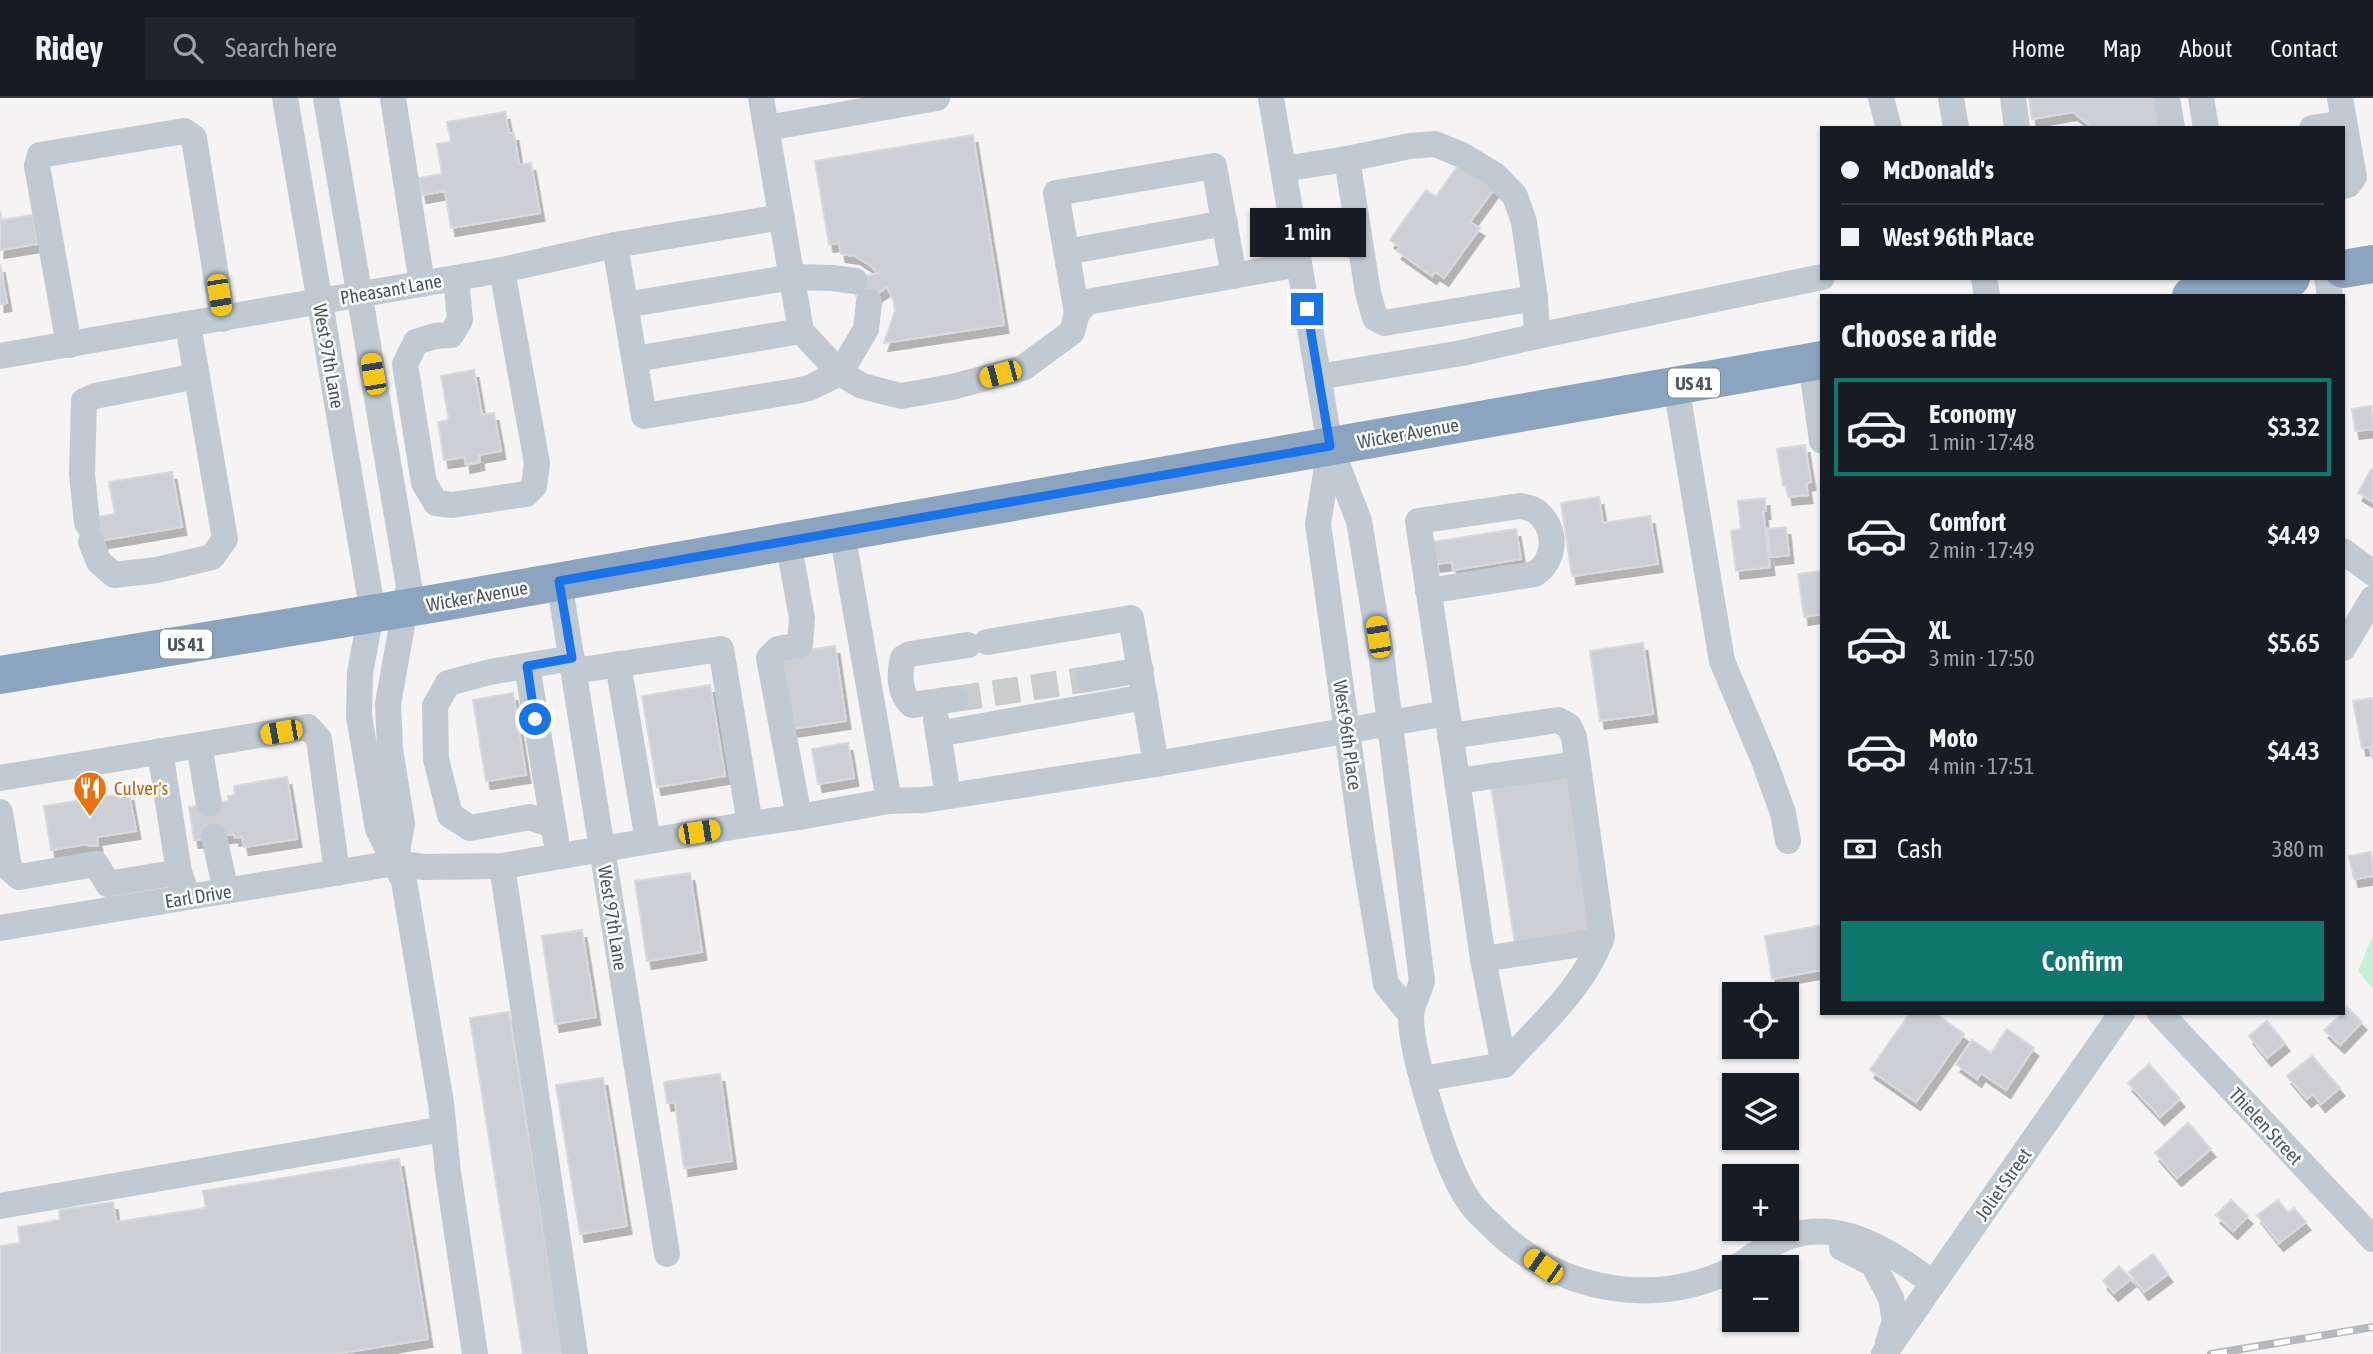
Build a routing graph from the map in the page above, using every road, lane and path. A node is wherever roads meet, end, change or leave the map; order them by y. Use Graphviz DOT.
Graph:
graph roads {
  1 [pos="285,98"];
  2 [pos="326,98"];
  3 [pos="393,98"];
  4 [pos="761,98"];
  5 [pos="937,98"];
  6 [pos="1271,98"];
  7 [pos="1881,98"];
  8 [pos="1951,98"];
  9 [pos="2013,98"];
  10 [pos="2167,98"];
  11 [pos="2202,98"];
  12 [pos="2342,110"];
  13 [pos="1888,126"];
  14 [pos="1956,126"];
  15 [pos="2017,126"];
  16 [pos="2172,126"];
  17 [pos="2206,126"];
  18 [pos="2315,126"];
  19 [pos="2345,127"];
  20 [pos="766,128"];
  21 [pos="1347,159"];
  22 [pos="1283,169"];
  23 [pos="2345,186"];
  24 [pos="782,217"];
  25 [pos="1225,223"];
  26 [pos="615,245"];
  27 [pos="1066,252"];
  28 [pos="1299,264"];
  29 [pos="2373,264"];
  30 [pos="2345,269"];
  31 [pos="502,270"];
  32 [pos="1234,276"];
  33 [pos="793,277"];
  34 [pos="1820,277"];
  35 [pos="456,278"];
  36 [pos="2276,283"];
  37 [pos="422,284"];
  38 [pos="2204,294"];
  39 [pos="360,295"];
  40 [pos="1535,299"];
  41 [pos="320,302"];
  42 [pos="625,305"];
  43 [pos="1077,313"];
  44 [pos="223,319"];
  45 [pos="188,325"];
  46 [pos="801,331"];
  47 [pos="1537,336"];
  48 [pos="69,345"];
  49 [pos="0,356"];
  50 [pos="635,359"];
  51 [pos="1816,361"];
  52 [pos="840,373"];
  53 [pos="197,376"];
  54 [pos="1318,377"];
  55 [pos="1676,386"];
  56 [pos="1820,414"];
  57 [pos="1330,446"];
  58 [pos="842,532"];
  59 [pos="788,541"];
  60 [pos="2345,552"];
  61 [pos="2373,573"];
  62 [pos="559,581"];
  63 [pos="1428,591"];
  64 [pos="2373,598"];
  65 [pos="389,611"];
  66 [pos="2345,645"];
  67 [pos="573,664"];
  68 [pos="618,664"];
  69 [pos="527,666"];
  70 [pos="1141,670"];
  71 [pos="0,675"];
  72 [pos="1088,678"];
  73 [pos="1145,697"];
  74 [pos="1390,722"];
  75 [pos="1448,724"];
  76 [pos="1347,730"];
  77 [pos="938,734"];
  78 [pos="199,745"];
  79 [pos="160,751"];
  80 [pos="1156,764"];
  81 [pos="1578,764"];
  82 [pos="0,778"];
  83 [pos="1457,781"];
  84 [pos="948,796"];
  85 [pos="889,801"];
  86 [pos="209,804"];
  87 [pos="0,812"];
  88 [pos="799,817"];
  89 [pos="750,824"];
  90 [pos="552,825"];
  91 [pos="214,837"];
  92 [pos="649,841"];
  93 [pos="1788,841"];
  94 [pos="602,848"];
  95 [pos="560,856"];
  96 [pos="396,863"];
  97 [pos="502,866"];
  98 [pos="337,873"];
  99 [pos="184,885"];
  100 [pos="226,891"];
  101 [pos="0,928"];
  102 [pos="1601,941"];
  103 [pos="1483,959"];
  104 [pos="1411,1015"];
  105 [pos="2121,1015"];
  106 [pos="2162,1015"];
  107 [pos="1504,1065"];
  108 [pos="1422,1079"];
  109 [pos="443,1129"];
  110 [pos="0,1206"];
  111 [pos="1813,1233"];
  112 [pos="2373,1239"];
  113 [pos="667,1254"];
  114 [pos="1756,1255"];
  115 [pos="1722,1274"];
  116 [pos="1933,1283"];
  117 [pos="1884,1353"];
  118 [pos="475,1354"];
  119 [pos="575,1354"];
  1 -- 41 [label="street, West 97th Lane"];
  2 -- 39 [label="street, West 97th Lane"];
  3 -- 37 [label="street"];
  4 -- 20 [label="street"];
  5 -- 20 [label="street"];
  6 -- 22 [label="street, West 96th Place"];
  7 -- 13 [label="street"];
  8 -- 14 [label="street"];
  9 -- 15 [label="street"];
  10 -- 16 [label="street"];
  11 -- 17 [label="street"];
  12 -- 18 [label="street"];
  19 -- 23 [label="street"];
  20 -- 24 [label="street"];
  21 -- 22 [label="street"];
  21 -- 40 [label="street"];
  21 -- 40 [label="street"];
  22 -- 28 [label="street, West 96th Place"];
  24 -- 26 [label="street, Pheasant Lane"];
  24 -- 33 [label="street"];
  25 -- 27 [label="street"];
  25 -- 27 [label="street"];
  25 -- 32 [label="street"];
  26 -- 31 [label="street, Pheasant Lane"];
  26 -- 42 [label="street"];
  27 -- 43 [label="street"];
  28 -- 32 [label="street"];
  28 -- 54 [label="street, West 96th Place"];
  29 -- 30 [label="highway"];
  31 -- 35 [label="street, Pheasant Lane"];
  31 -- 35 [label="street"];
  32 -- 43 [label="street"];
  33 -- 42 [label="street"];
  33 -- 46 [label="street"];
  33 -- 52 [label="street"];
  34 -- 47 [label="street"];
  35 -- 37 [label="street, Pheasant Lane"];
  36 -- 38 [label="highway"];
  37 -- 39 [label="street, Pheasant Lane"];
  39 -- 41 [label="street, Pheasant Lane"];
  39 -- 65 [label="street, West 97th Lane"];
  40 -- 47 [label="street"];
  41 -- 44 [label="street, Pheasant Lane"];
  41 -- 65 [label="street, West 97th Lane"];
  42 -- 50 [label="street"];
  43 -- 52 [label="street"];
  44 -- 45 [label="street, Pheasant Lane"];
  44 -- 48 [label="street"];
  45 -- 48 [label="street, Pheasant Lane"];
  45 -- 53 [label="street"];
  46 -- 50 [label="street"];
  46 -- 52 [label="street"];
  47 -- 54 [label="street"];
  48 -- 49 [label="street, Pheasant Lane"];
  50 -- 52 [label="street"];
  51 -- 55 [label="highway, Wicker Avenue / US 41"];
  51 -- 56 [label="street"];
  53 -- 53 [label="street"];
  54 -- 57 [label="street, West 96th Place"];
  55 -- 57 [label="highway, Wicker Avenue / US 41"];
  55 -- 93 [label="street"];
  57 -- 58 [label="highway, Wicker Avenue / US 41"];
  57 -- 74 [label="street, West 96th Place"];
  57 -- 76 [label="street, West 96th Place"];
  58 -- 59 [label="highway, Wicker Avenue / US 41"];
  58 -- 85 [label="street"];
  59 -- 62 [label="highway, Wicker Avenue / US 41"];
  59 -- 88 [label="street"];
  60 -- 61 [label="street"];
  62 -- 65 [label="highway, Wicker Avenue / US 41"];
  62 -- 67 [label="street, West 97th Lane"];
  63 -- 63 [label="street"];
  63 -- 75 [label="street"];
  64 -- 66 [label="street"];
  65 -- 71 [label="highway, Wicker Avenue / US 41"];
  65 -- 96 [label="street"];
  65 -- 96 [label="street"];
  67 -- 68 [label="street"];
  67 -- 69 [label="street"];
  67 -- 94 [label="street, West 97th Lane"];
  68 -- 89 [label="street"];
  68 -- 92 [label="street"];
  69 -- 90 [label="street"];
  69 -- 90 [label="street"];
  70 -- 72 [label="street"];
  70 -- 73 [label="street"];
  70 -- 77 [label="street"];
  73 -- 77 [label="street"];
  73 -- 80 [label="street"];
  74 -- 75 [label="street, Earl Drive"];
  74 -- 76 [label="street, Earl Drive"];
  74 -- 104 [label="street, West 96th Place"];
  75 -- 81 [label="street, Earl Drive"];
  75 -- 83 [label="street"];
  76 -- 80 [label="street, Earl Drive"];
  76 -- 104 [label="street, West 96th Place"];
  77 -- 84 [label="street"];
  78 -- 79 [label="street"];
  78 -- 86 [label="street"];
  78 -- 98 [label="street"];
  79 -- 82 [label="street"];
  79 -- 99 [label="street"];
  80 -- 84 [label="street, Earl Drive"];
  81 -- 83 [label="street"];
  81 -- 102 [label="street, Earl Drive"];
  83 -- 103 [label="street"];
  84 -- 85 [label="street, Earl Drive"];
  85 -- 88 [label="street, Earl Drive"];
  87 -- 99 [label="street"];
  88 -- 89 [label="street, Earl Drive"];
  89 -- 92 [label="street, Earl Drive"];
  90 -- 95 [label="street"];
  91 -- 100 [label="street"];
  92 -- 94 [label="street, Earl Drive"];
  94 -- 95 [label="street, Earl Drive"];
  94 -- 113 [label="street, West 97th Lane"];
  95 -- 97 [label="street, Earl Drive"];
  96 -- 97 [label="street, Earl Drive"];
  96 -- 98 [label="street, Earl Drive"];
  96 -- 109 [label="street"];
  97 -- 119 [label="street"];
  98 -- 100 [label="street, Earl Drive"];
  99 -- 100 [label="street, Earl Drive"];
  99 -- 101 [label="street, Earl Drive"];
  102 -- 103 [label="street"];
  102 -- 107 [label="street"];
  103 -- 107 [label="street"];
  104 -- 108 [label="street, West 96th Place"];
  105 -- 116 [label="street, Joliet Street"];
  106 -- 112 [label="street, Thielen Street"];
  107 -- 108 [label="street"];
  108 -- 115 [label="street, West 96th Place"];
  109 -- 110 [label="street"];
  109 -- 118 [label="street"];
  111 -- 114 [label="street, West 96th Place"];
  111 -- 116 [label="street, West 96th Place"];
  111 -- 117 [label="street"];
  116 -- 117 [label="street, Joliet Street"];
}
